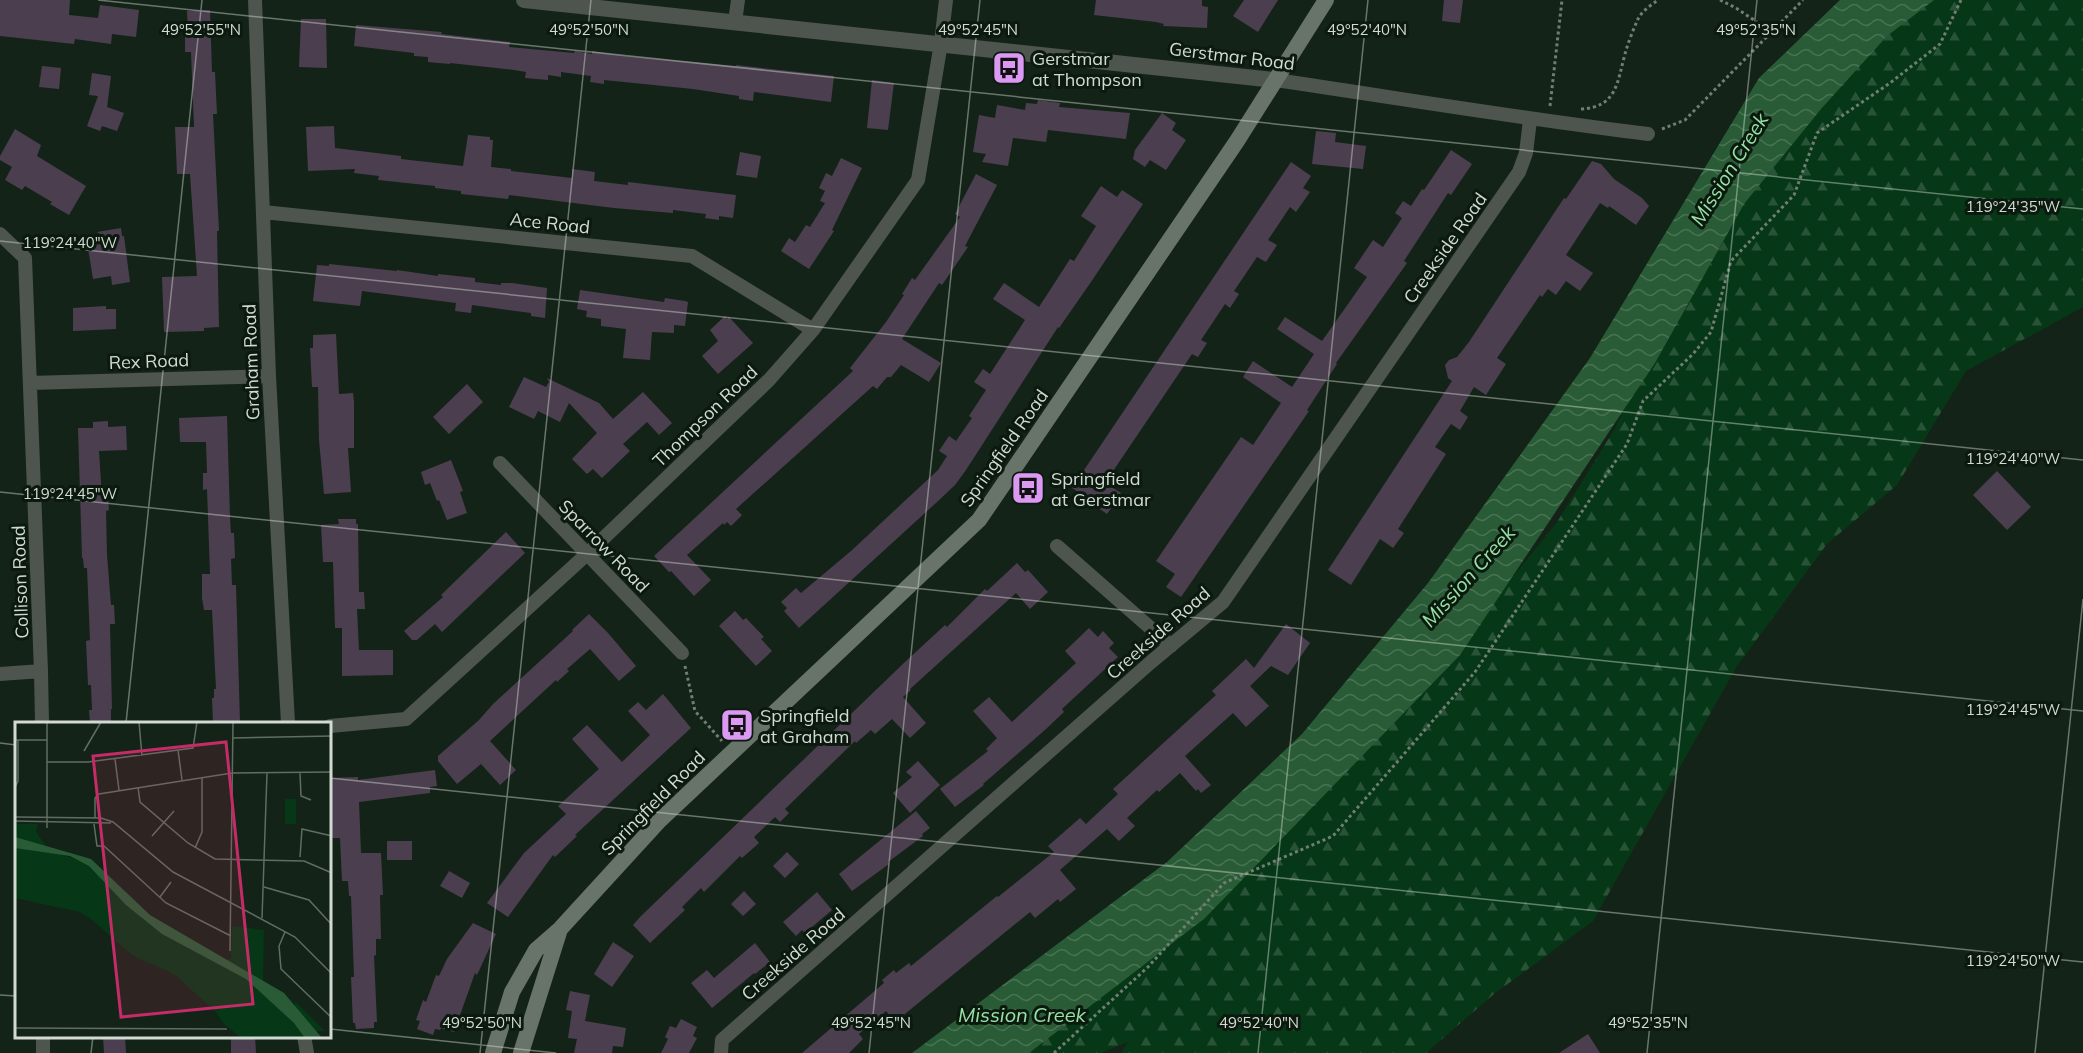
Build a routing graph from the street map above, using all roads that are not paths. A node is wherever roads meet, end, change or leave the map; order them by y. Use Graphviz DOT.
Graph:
graph roads {
  1 [pos="255,0"];
  2 [pos="524,0"];
  3 [pos="738,0"];
  4 [pos="946,0"];
  5 [pos="1326,0"];
  6 [pos="735,22"];
  7 [pos="941,43"];
  8 [pos="1275,80"];
  9 [pos="1530,120"];
  10 [pos="1648,134"];
  11 [pos="263,212"];
  12 [pos="1,234"];
  13 [pos="813,330"];
  14 [pos="269,376"];
  15 [pos="30,383"];
  16 [pos="500,463"];
  17 [pos="1057,546"];
  18 [pos="587,554"];
  19 [pos="1171,646"];
  20 [pos="682,653"];
  21 [pos="41,671"];
  22 [pos="0,674"];
  23 [pos="42,722"];
  24 [pos="288,722"];
  25 [pos="332,726"];
  26 [pos="560,929"];
  27 [pos="304,1038"];
  28 [pos="307,1053"];
  29 [pos="493,1053"];
  30 [pos="521,1053"];
  31 [pos="721,1053"];
  1 -- 11 [label="street, Graham Road"];
  2 -- 6 [label="street, Gerstmar Road"];
  3 -- 6 [label="street"];
  4 -- 7 [label="street, Thompson Road"];
  5 -- 8 [label="main road, Springfield Road"];
  6 -- 7 [label="street, Gerstmar Road"];
  7 -- 8 [label="street, Gerstmar Road"];
  7 -- 13 [label="street, Thompson Road"];
  8 -- 9 [label="street, Gerstmar Road"];
  8 -- 26 [label="main road, Springfield Road"];
  9 -- 10 [label="street, Gerstmar Road"];
  9 -- 19 [label="street, Creekside Road"];
  11 -- 13 [label="street, Ace Road"];
  11 -- 14 [label="street, Graham Road"];
  12 -- 15 [label="street, Collison Road"];
  13 -- 18 [label="street, Thompson Road"];
  14 -- 15 [label="street, Rex Road"];
  14 -- 24 [label="street, Graham Road"];
  15 -- 21 [label="street, Collison Road"];
  16 -- 18 [label="street, Sparrow Road"];
  17 -- 19 [label="street"];
  18 -- 20 [label="street, Sparrow Road"];
  18 -- 25 [label="street, Thompson Road"];
  19 -- 31 [label="street, Creekside Road"];
  21 -- 22 [label="street"];
  21 -- 23 [label="street, Collison Road"];
  26 -- 29 [label="main road, Springfield Road"];
  26 -- 30 [label="main road, Springfield Road"];
  27 -- 28 [label="street"];
}
